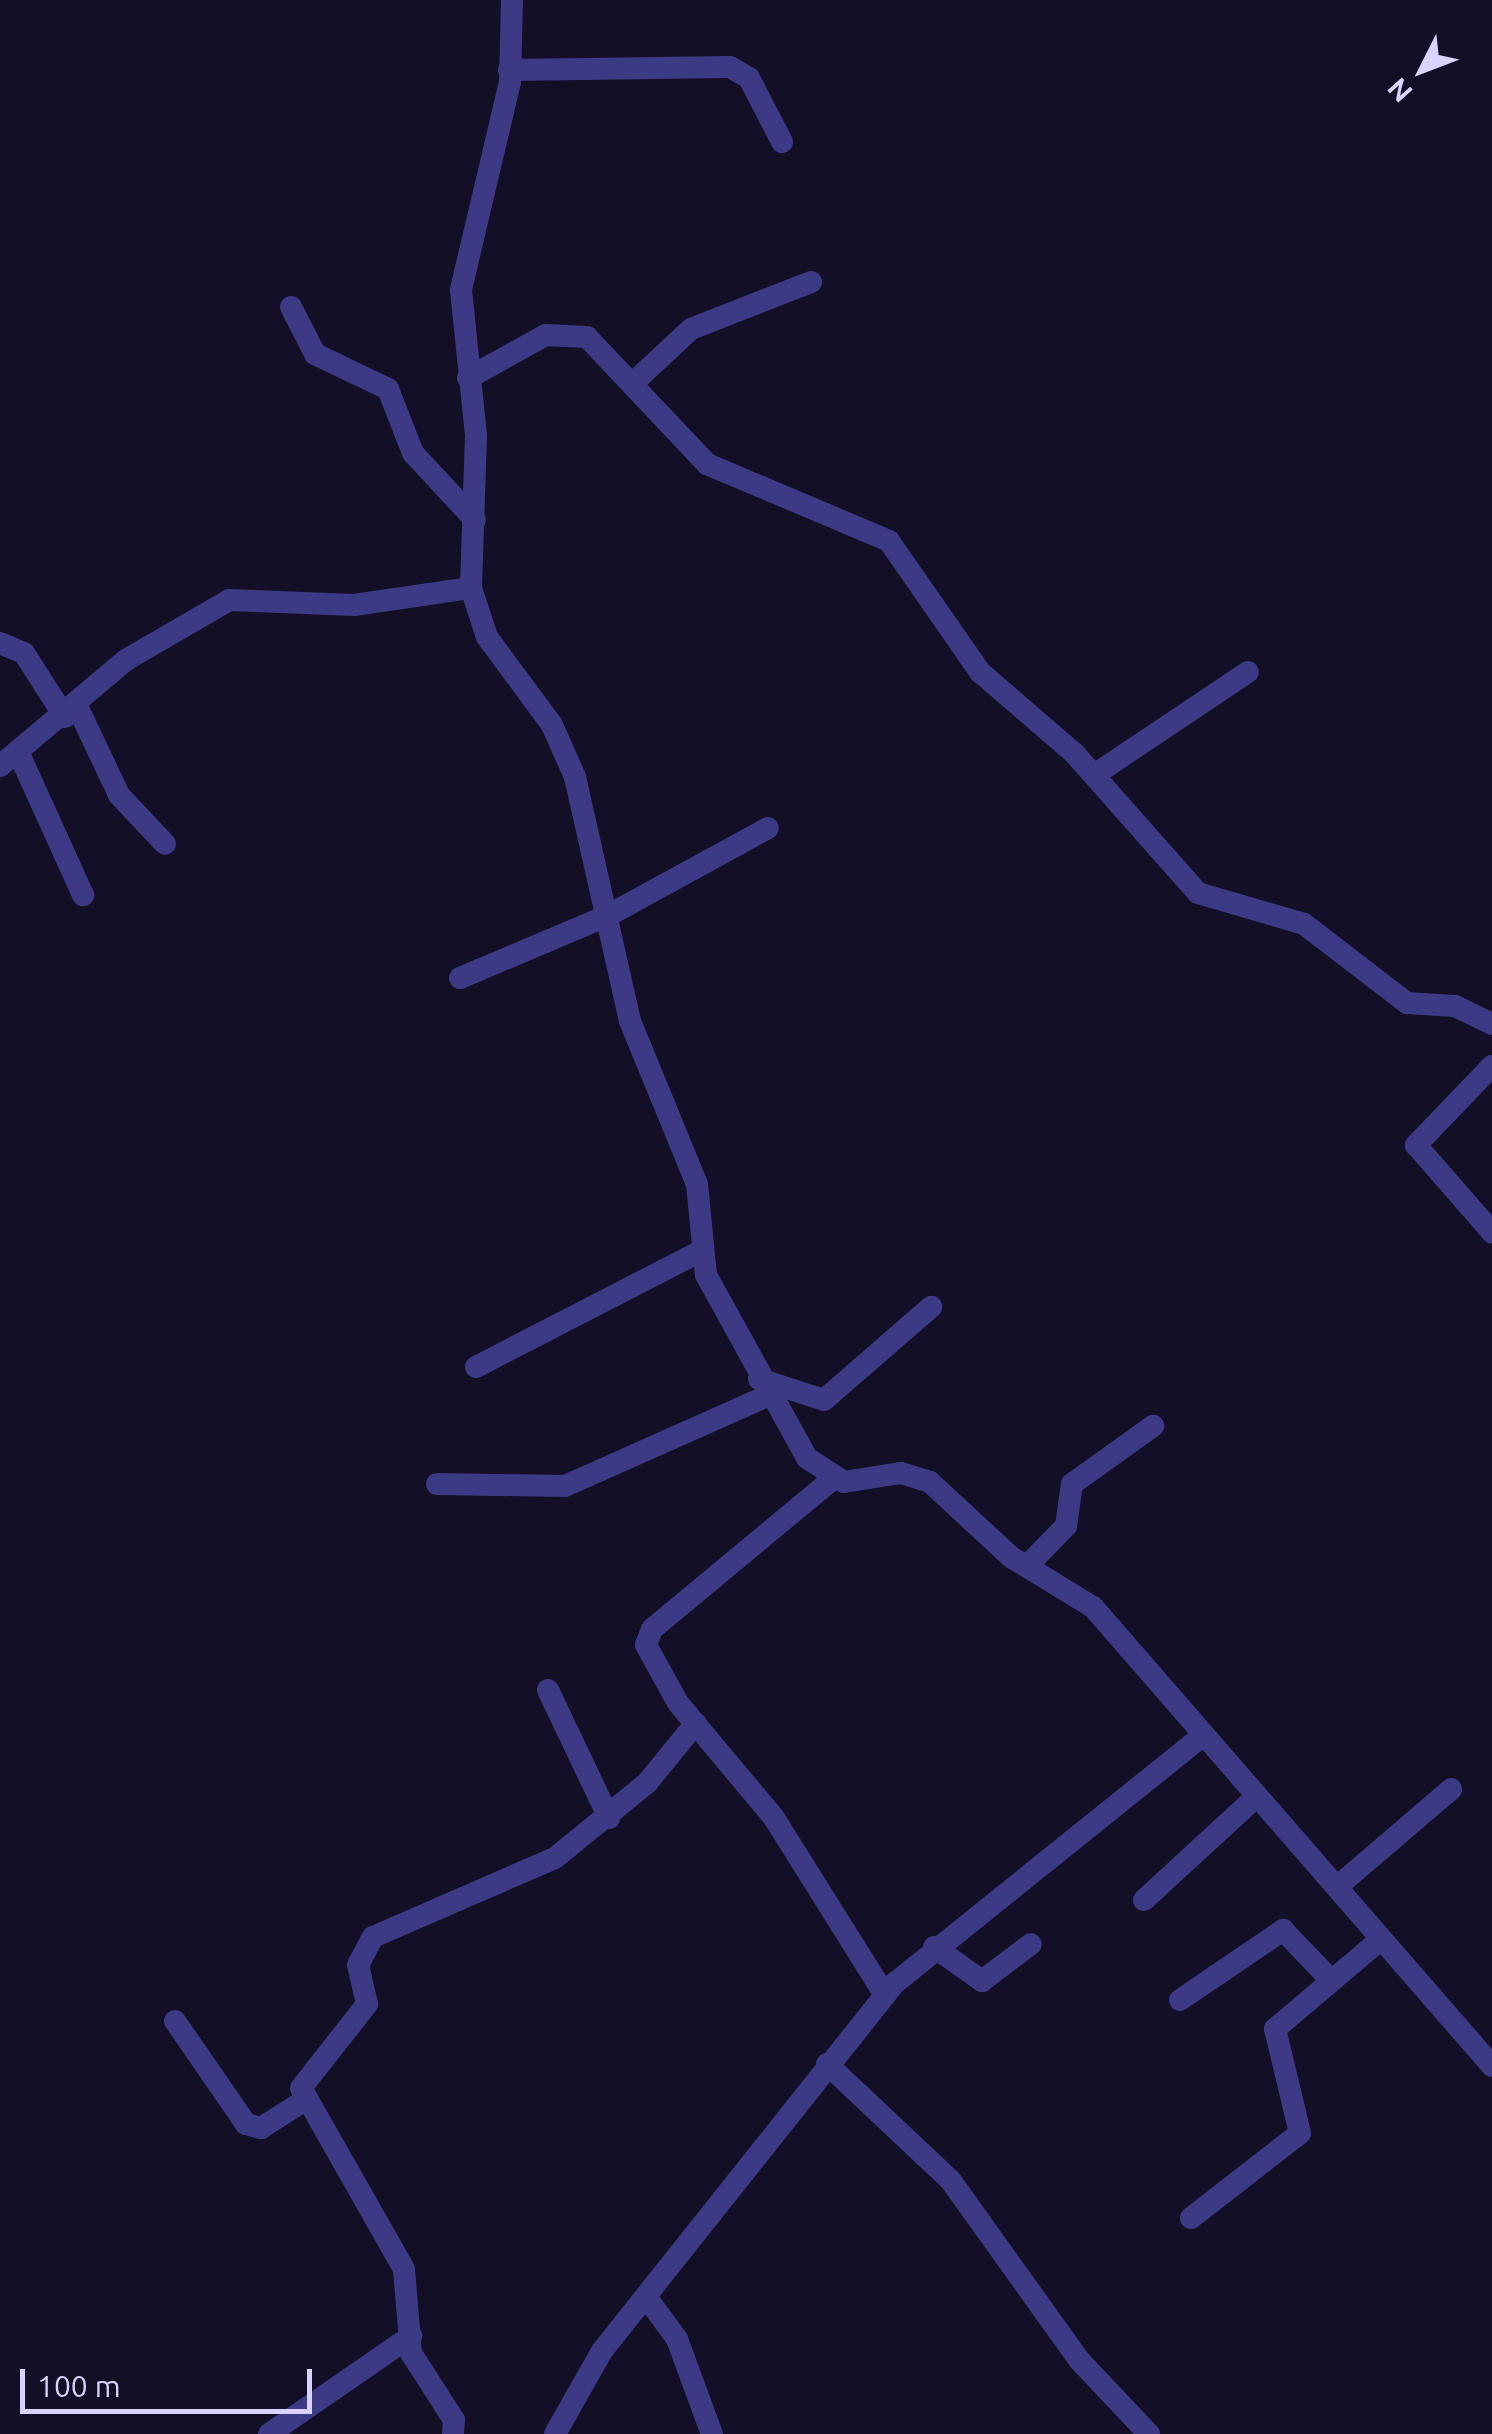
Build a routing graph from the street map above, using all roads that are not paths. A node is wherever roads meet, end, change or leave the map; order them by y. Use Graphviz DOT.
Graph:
graph roads {
  1 [pos="512,0"];
  2 [pos="510,70"];
  3 [pos="782,142"];
  4 [pos="811,282"];
  5 [pos="291,307"];
  6 [pos="468,378"];
  7 [pos="632,384"];
  8 [pos="475,520"];
  9 [pos="471,588"];
  10 [pos="0,643"];
  11 [pos="1248,672"];
  12 [pos="71,712"];
  13 [pos="10,761"];
  14 [pos="1094,774"];
  15 [pos="768,828"];
  16 [pos="165,844"];
  17 [pos="82,895"];
  18 [pos="609,915"];
  19 [pos="460,978"];
  20 [pos="1492,1024"];
  21 [pos="1492,1066"];
  22 [pos="1492,1232"];
  23 [pos="702,1250"];
  24 [pos="930,1307"];
  25 [pos="476,1367"];
  26 [pos="763,1388"];
  27 [pos="1153,1426"];
  28 [pos="834,1478"];
  29 [pos="436,1484"];
  30 [pos="1027,1566"];
  31 [pos="548,1690"];
  32 [pos="696,1723"];
  33 [pos="1201,1737"];
  34 [pos="1451,1788"];
  35 [pos="1256,1797"];
  36 [pos="609,1818"];
  37 [pos="1338,1886"];
  38 [pos="1144,1900"];
  39 [pos="1381,1939"];
  40 [pos="1031,1944"];
  41 [pos="934,1946"];
  42 [pos="1331,1980"];
  43 [pos="885,1995"];
  44 [pos="1180,2000"];
  45 [pos="175,2021"];
  46 [pos="828,2064"];
  47 [pos="1492,2066"];
  48 [pos="302,2102"];
  49 [pos="1191,2218"];
  50 [pos="647,2298"];
  51 [pos="411,2336"];
  52 [pos="269,2434"];
  53 [pos="452,2434"];
  54 [pos="555,2434"];
  55 [pos="712,2434"];
  56 [pos="1149,2434"];
  1 -- 2 [label="street"];
  2 -- 3 [label="street"];
  2 -- 6 [label="street"];
  4 -- 7 [label="street"];
  5 -- 8 [label="street"];
  6 -- 7 [label="street"];
  6 -- 8 [label="street"];
  7 -- 14 [label="street"];
  8 -- 9 [label="street"];
  9 -- 12 [label="street"];
  9 -- 18 [label="street"];
  10 -- 12 [label="street"];
  11 -- 14 [label="street"];
  12 -- 13 [label="street"];
  12 -- 16 [label="street"];
  13 -- 17 [label="street"];
  14 -- 20 [label="street"];
  15 -- 18 [label="street"];
  18 -- 19 [label="street"];
  18 -- 23 [label="street"];
  21 -- 22 [label="street"];
  23 -- 25 [label="street"];
  23 -- 26 [label="street"];
  24 -- 26 [label="street"];
  26 -- 28 [label="street"];
  26 -- 29 [label="street"];
  27 -- 30 [label="street"];
  28 -- 30 [label="street"];
  28 -- 32 [label="street"];
  30 -- 33 [label="street"];
  31 -- 36 [label="street"];
  32 -- 36 [label="street"];
  32 -- 43 [label="street"];
  33 -- 35 [label="street"];
  33 -- 41 [label="street"];
  34 -- 37 [label="street"];
  35 -- 37 [label="street"];
  35 -- 38 [label="street"];
  36 -- 48 [label="street"];
  37 -- 39 [label="street"];
  39 -- 42 [label="street"];
  39 -- 47 [label="street"];
  40 -- 41 [label="street"];
  41 -- 43 [label="street"];
  42 -- 44 [label="street"];
  42 -- 49 [label="street"];
  43 -- 46 [label="street"];
  45 -- 48 [label="street"];
  46 -- 50 [label="street"];
  46 -- 56 [label="street"];
  48 -- 51 [label="street"];
  50 -- 54 [label="street"];
  50 -- 55 [label="street"];
  51 -- 52 [label="street"];
  51 -- 53 [label="street"];
}
